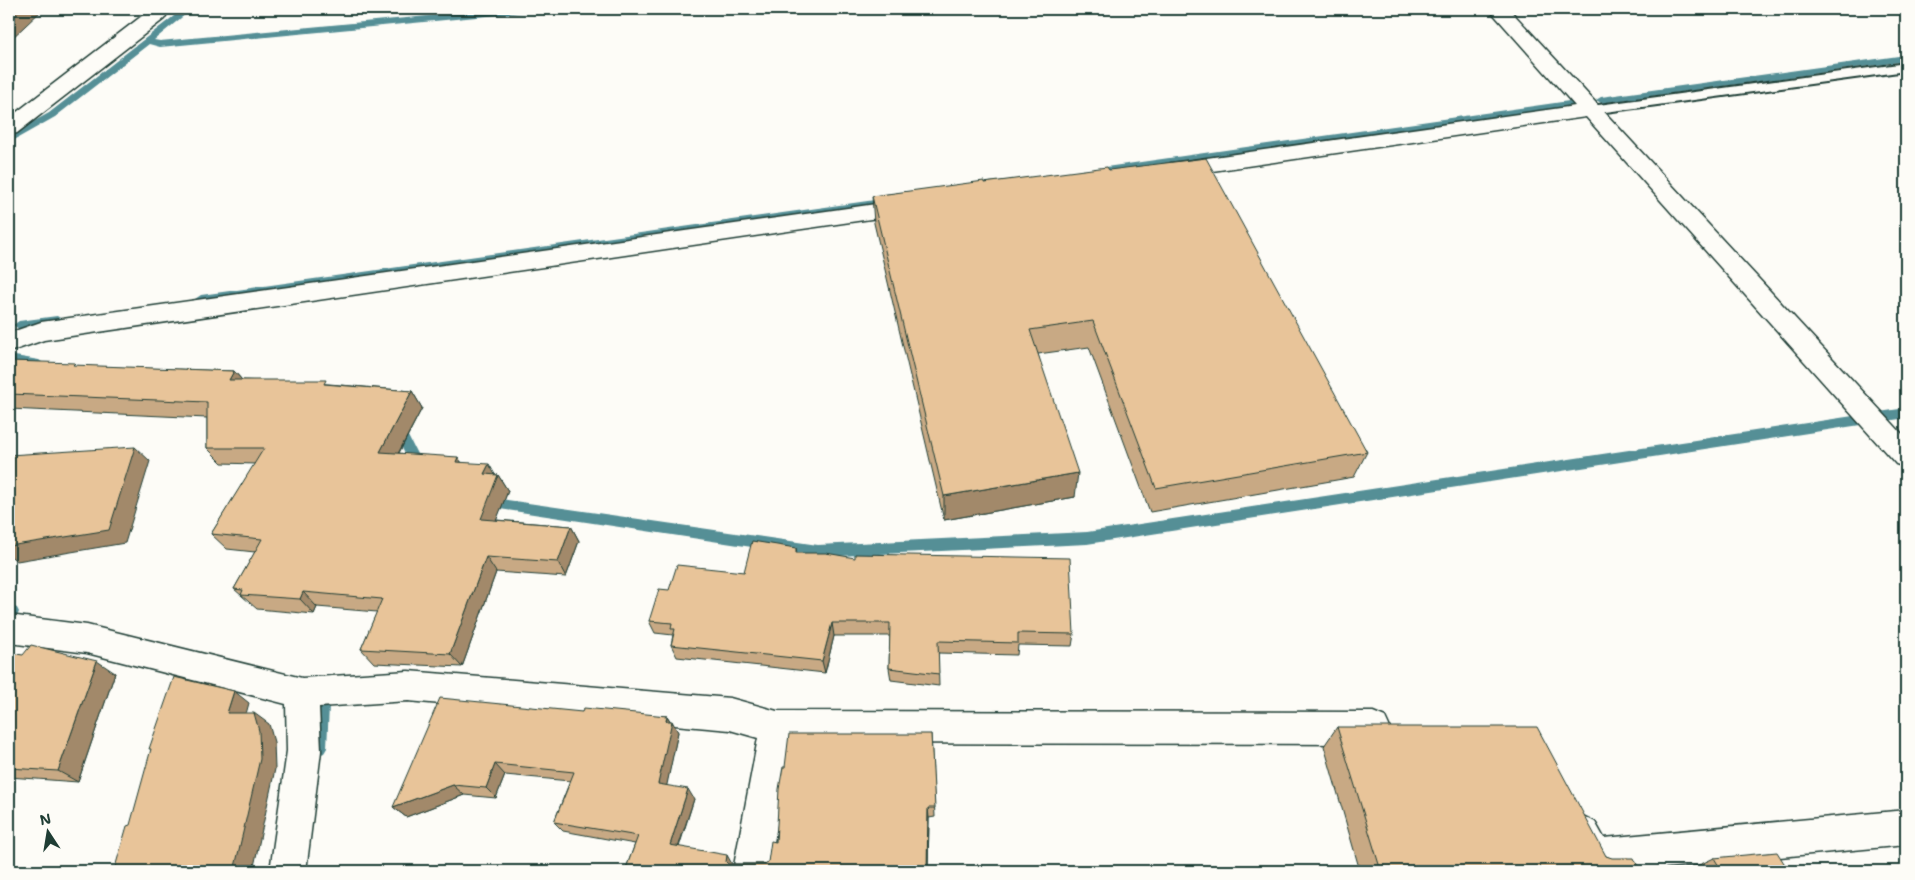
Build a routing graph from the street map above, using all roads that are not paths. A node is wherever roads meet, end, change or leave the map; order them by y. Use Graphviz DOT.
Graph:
graph roads {
  1 [pos="160,9"];
  2 [pos="1499,9"];
  3 [pos="1906,67"];
  4 [pos="1591,110"];
  5 [pos="9,128"];
  6 [pos="1147,173"];
  7 [pos="930,204"];
  8 [pos="10,345"];
  9 [pos="1898,446"];
  10 [pos="9,629"];
  11 [pos="302,693"];
  12 [pos="777,727"];
  13 [pos="1406,728"];
  14 [pos="1568,806"];
  15 [pos="1906,827"];
  16 [pos="288,871"];
  17 [pos="751,871"];
  1 -- 5 [label="street"];
  2 -- 4 [label="street"];
  3 -- 4 [label="lane"];
  4 -- 6 [label="street"];
  4 -- 9 [label="street"];
  7 -- 8 [label="street"];
  10 -- 11 [label="street"];
  11 -- 12 [label="street"];
  11 -- 16 [label="street"];
  12 -- 13 [label="street"];
  12 -- 17 [label="street"];
  14 -- 15 [label="street"];
}
